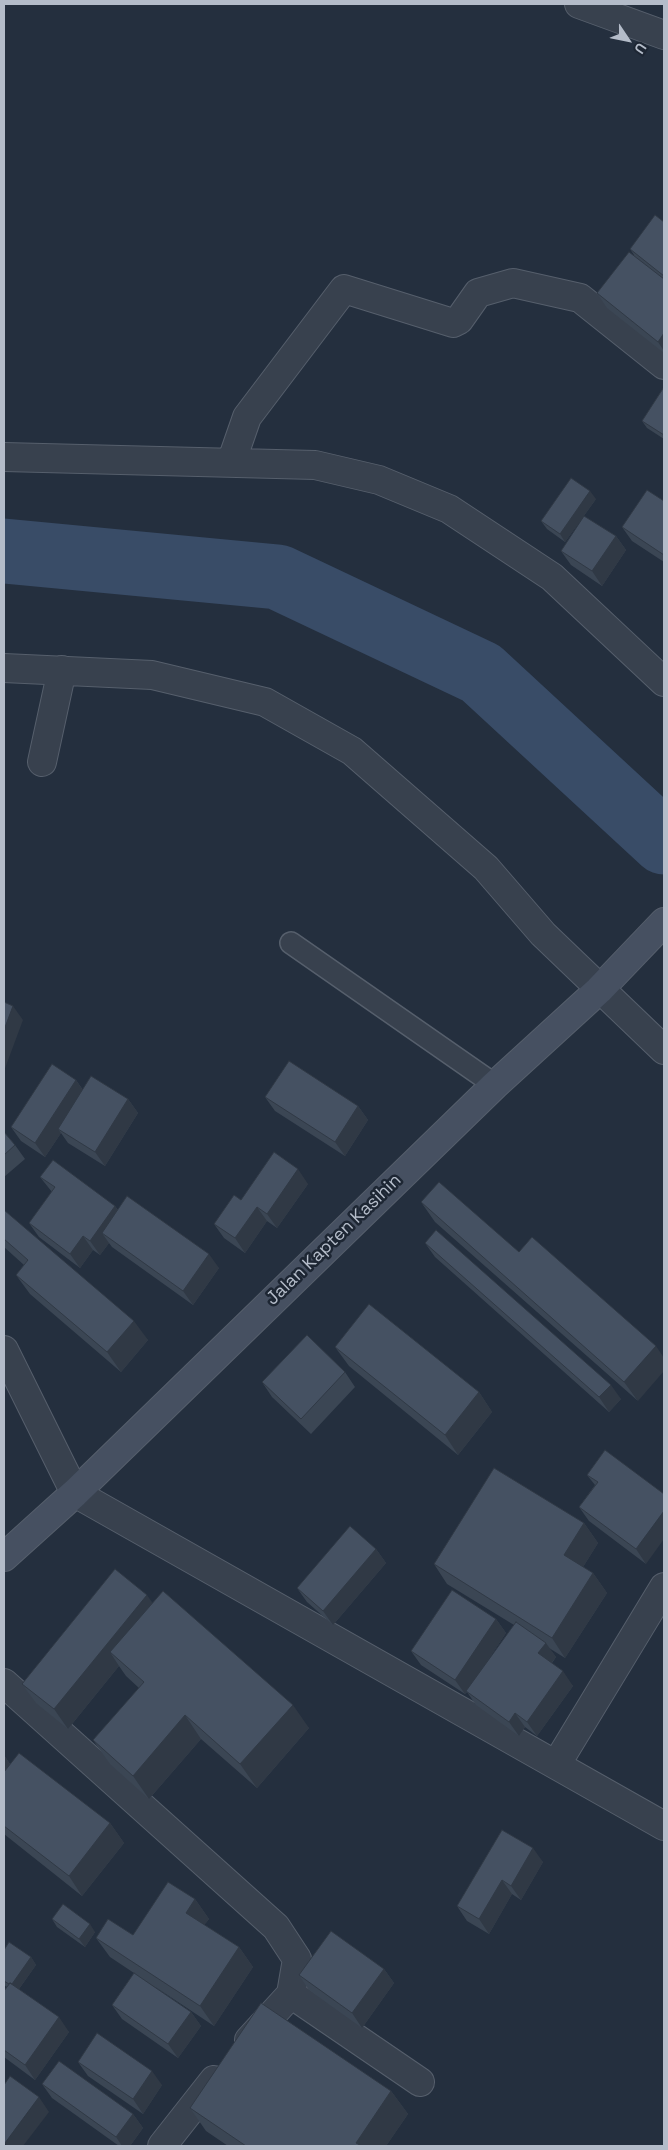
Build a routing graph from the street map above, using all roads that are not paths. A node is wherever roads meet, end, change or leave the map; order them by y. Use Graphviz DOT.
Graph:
graph roads {
  1 [pos="579,4"];
  2 [pos="664,35"];
  3 [pos="664,365"];
  4 [pos="4,458"];
  5 [pos="231,463"];
  6 [pos="4,668"];
  7 [pos="62,670"];
  8 [pos="664,682"];
  9 [pos="42,762"];
  10 [pos="664,922"];
  11 [pos="291,942"];
  12 [pos="604,985"];
  13 [pos="664,1050"];
  14 [pos="495,1085"];
  15 [pos="4,1350"];
  16 [pos="74,1493"];
  17 [pos="4,1557"];
  18 [pos="664,1587"];
  19 [pos="4,1683"];
  20 [pos="556,1765"];
  21 [pos="664,1826"];
  22 [pos="291,1994"];
  23 [pos="420,2082"];
  24 [pos="162,2146"];
  1 -- 2 [label="street"];
  3 -- 5 [label="street"];
  4 -- 5 [label="street"];
  5 -- 8 [label="street"];
  6 -- 7 [label="street"];
  7 -- 9 [label="street"];
  7 -- 12 [label="street"];
  10 -- 12 [label="main road, Jalan Kapten Kasihin"];
  11 -- 14 [label="lane"];
  12 -- 13 [label="street"];
  12 -- 14 [label="main road, Jalan Kapten Kasihin"];
  14 -- 16 [label="main road, Jalan Kapten Kasihin"];
  15 -- 16 [label="street"];
  16 -- 17 [label="main road, Jalan Kapten Kasihin"];
  16 -- 20 [label="street"];
  18 -- 20 [label="street"];
  19 -- 22 [label="street"];
  20 -- 21 [label="street"];
  22 -- 23 [label="street"];
  22 -- 24 [label="street"];
}
